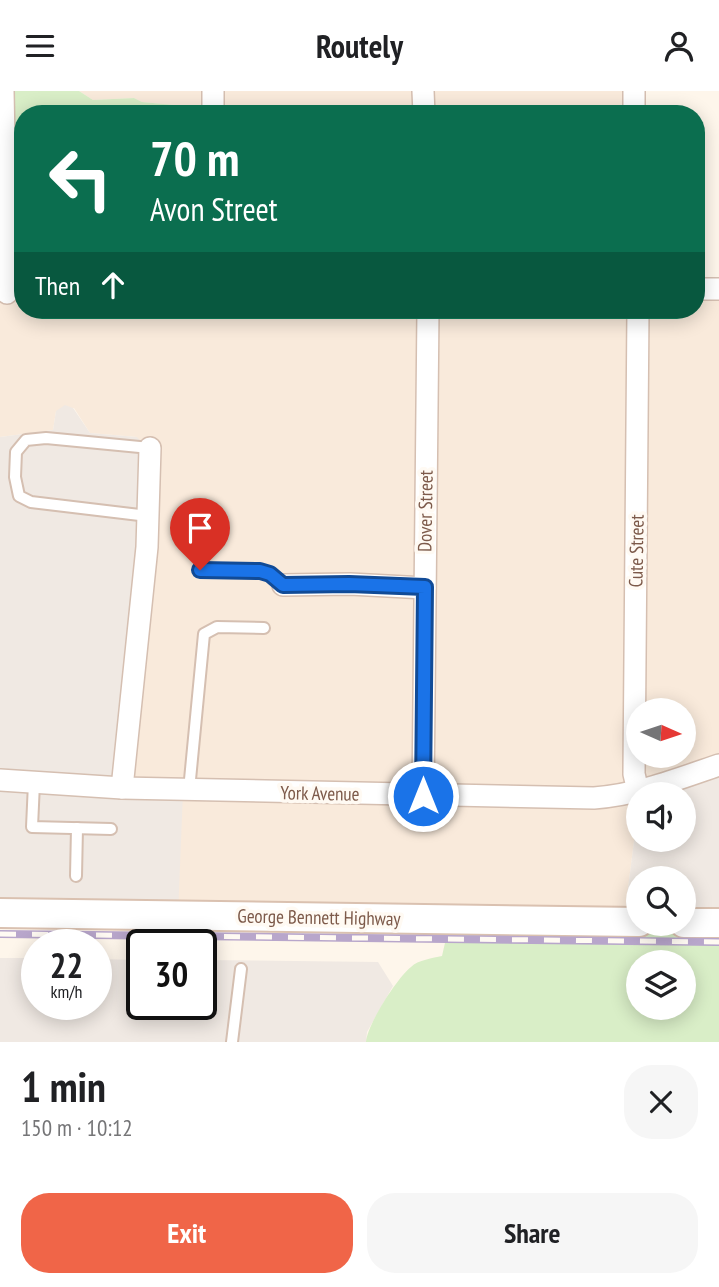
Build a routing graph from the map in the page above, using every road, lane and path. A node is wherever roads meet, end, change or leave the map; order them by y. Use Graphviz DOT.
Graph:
graph roads {
  1 [pos="3,91"];
  2 [pos="10,293"];
  3 [pos="428,319"];
  4 [pos="638,319"];
  5 [pos="150,448"];
  6 [pos="148,516"];
  7 [pos="200,570"];
  8 [pos="283,585"];
  9 [pos="425,587"];
  10 [pos="264,628"];
  11 [pos="719,765"];
  12 [pos="0,780"];
  13 [pos="636,782"];
  14 [pos="668,782"];
  15 [pos="34,783"];
  16 [pos="122,788"];
  17 [pos="189,790"];
  18 [pos="626,795"];
  19 [pos="423,796"];
  20 [pos="77,828"];
  21 [pos="111,829"];
  22 [pos="76,876"];
  23 [pos="0,913"];
  24 [pos="626,922"];
  25 [pos="696,923"];
  26 [pos="719,923"];
  27 [pos="241,969"];
  28 [pos="232,1042"];
  1 -- 2 [label="street"];
  3 -- 9 [label="street, Dover Street"];
  4 -- 13 [label="street, Cute Street"];
  5 -- 6 [label="street"];
  5 -- 6 [label="lane"];
  6 -- 16 [label="street"];
  7 -- 8 [label="lane"];
  8 -- 9 [label="street"];
  9 -- 19 [label="street, Dover Street"];
  10 -- 17 [label="lane"];
  11 -- 14 [label="street, York Avenue"];
  12 -- 15 [label="street, York Avenue"];
  15 -- 16 [label="street, York Avenue"];
  15 -- 20 [label="lane"];
  16 -- 17 [label="street, York Avenue"];
  17 -- 19 [label="street, York Avenue"];
  18 -- 19 [label="street, York Avenue"];
  20 -- 21 [label="lane"];
  20 -- 22 [label="lane"];
  23 -- 24 [label="main road, George Bennett Highway"];
  25 -- 26 [label="main road"];
  27 -- 28 [label="lane"];
}
